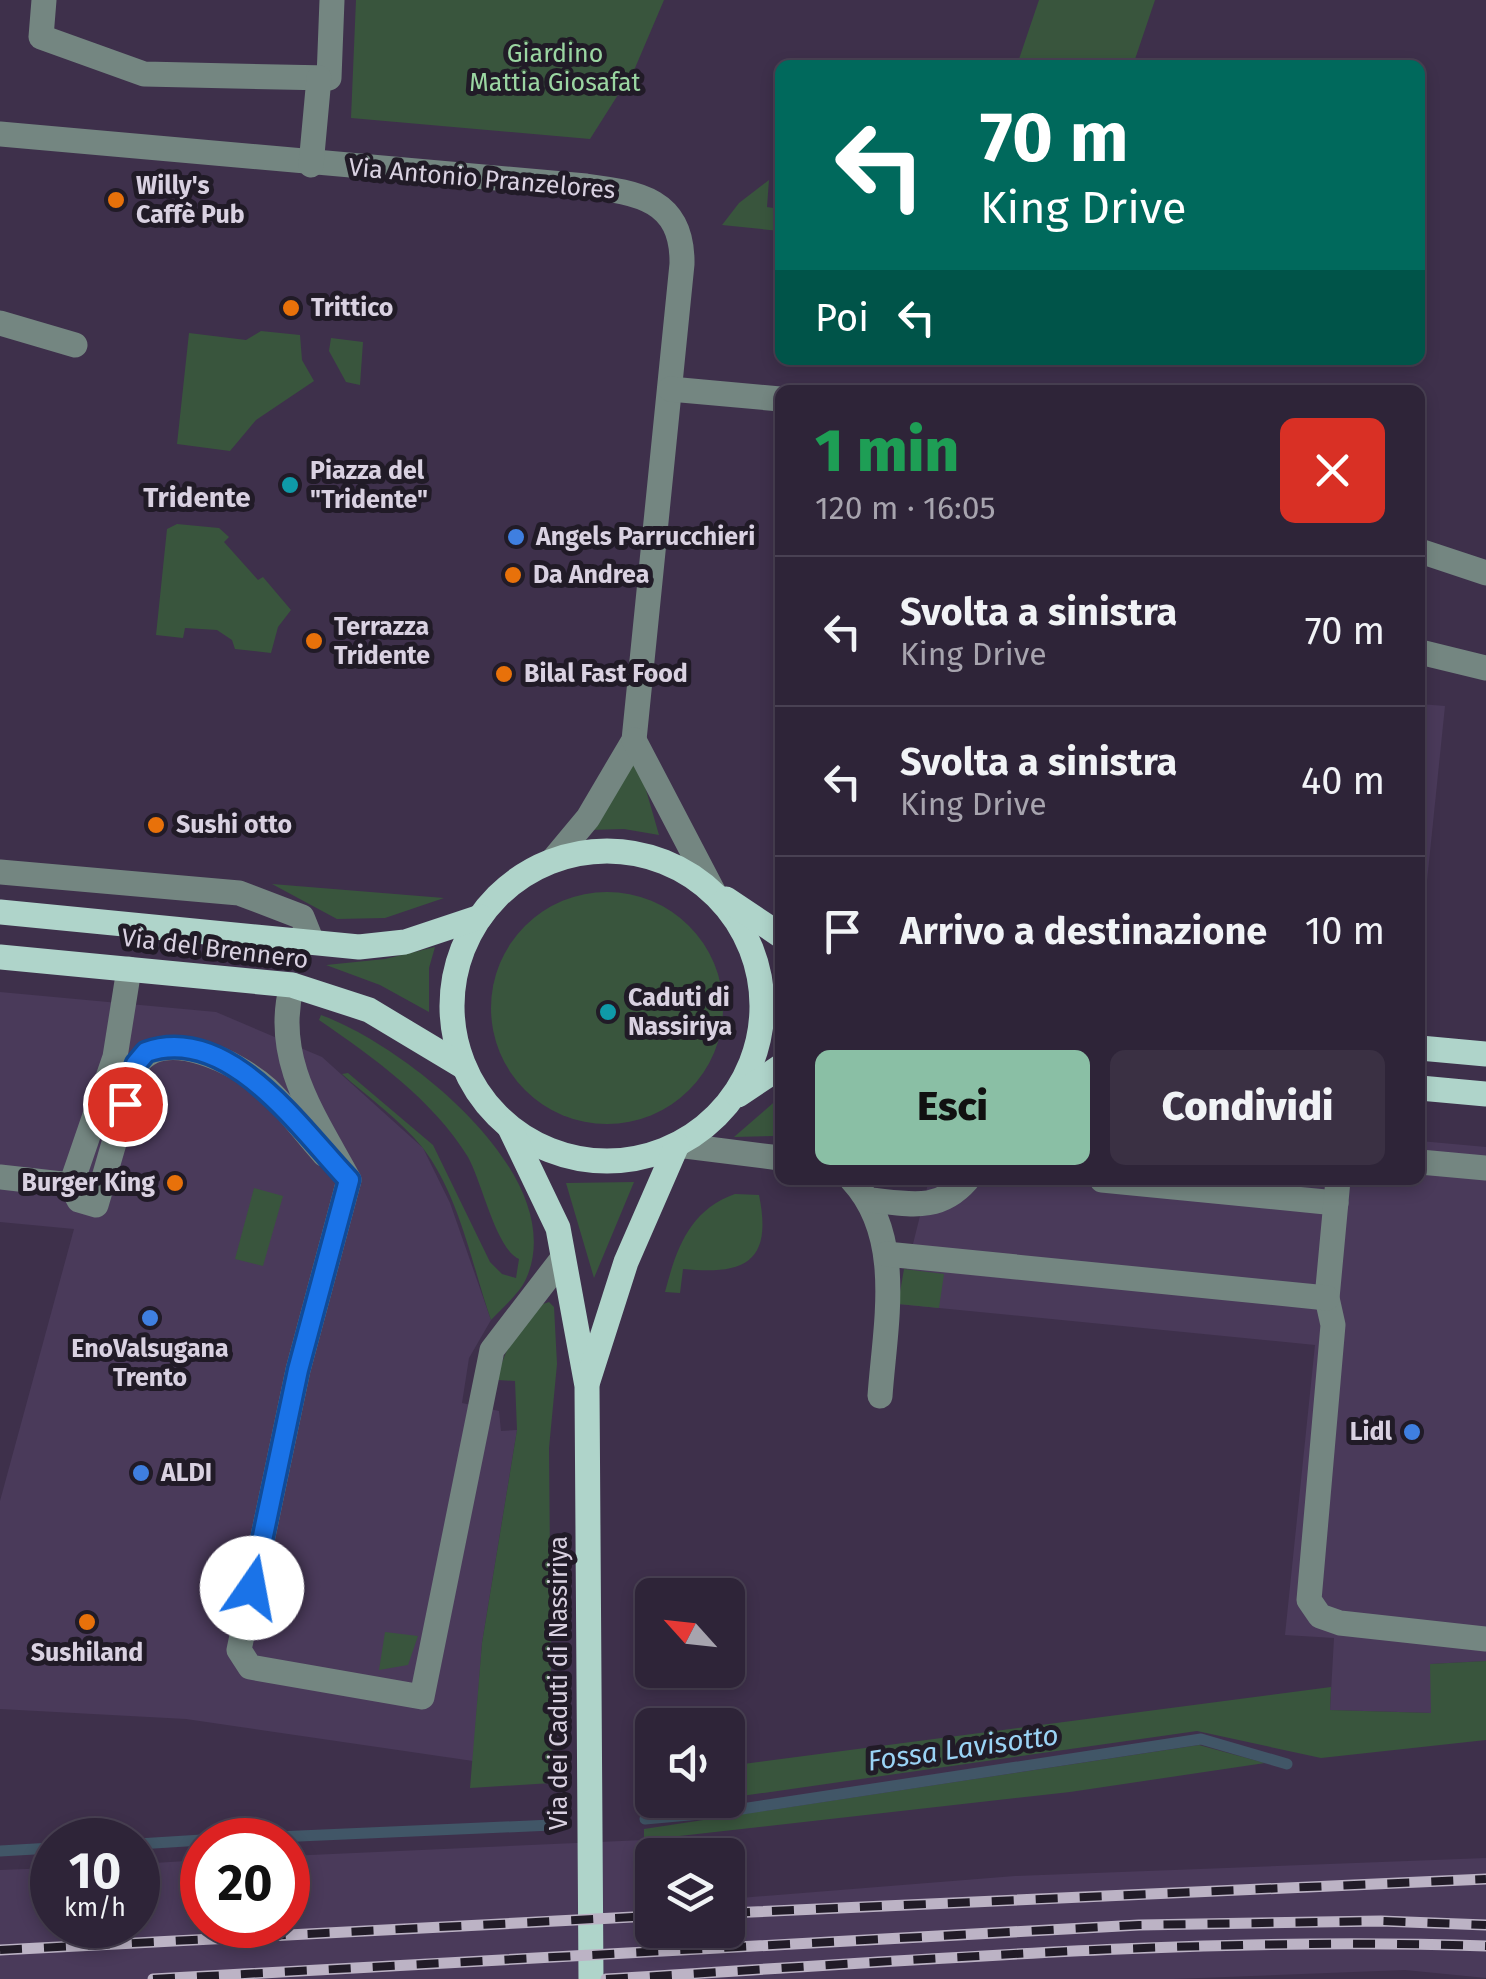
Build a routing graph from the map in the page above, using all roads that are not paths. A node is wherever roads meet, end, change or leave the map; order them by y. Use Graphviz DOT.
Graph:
graph roads {
  1 [pos="44,0"];
  2 [pos="332,0"];
  3 [pos="319,78"];
  4 [pos="1,140"];
  5 [pos="311,164"];
  6 [pos="0,323"];
  7 [pos="75,345"];
  8 [pos="670,389"];
  9 [pos="775,399"];
  10 [pos="1425,553"];
  11 [pos="1486,573"];
  12 [pos="1425,653"];
  13 [pos="1486,668"];
  14 [pos="634,740"];
  15 [pos="553,860"];
  16 [pos="0,872"];
  17 [pos="713,892"];
  18 [pos="0,912"];
  19 [pos="480,917"];
  20 [pos="775,932"];
  21 [pos="312,942"];
  22 [pos="0,957"];
  23 [pos="130,969"];
  24 [pos="292,985"];
  25 [pos="1425,1048"];
  26 [pos="1486,1054"];
  27 [pos="464,1067"];
  28 [pos="775,1070"];
  29 [pos="1425,1088"];
  30 [pos="1482,1093"];
  31 [pos="730,1100"];
  32 [pos="510,1128"];
  33 [pos="677,1145"];
  34 [pos="775,1157"];
  35 [pos="1425,1162"];
  36 [pos="1486,1168"];
  37 [pos="0,1177"];
  38 [pos="349,1180"];
  39 [pos="72,1185"];
  40 [pos="856,1185"];
  41 [pos="962,1185"];
  42 [pos="1209,1185"];
  43 [pos="1337,1191"];
  44 [pos="870,1200"];
  45 [pos="886,1254"];
  46 [pos="562,1259"];
  47 [pos="1327,1298"];
  48 [pos="586,1386"];
  49 [pos="880,1396"];
  50 [pos="1486,1639"];
  51 [pos="592,1979"];
  1 -- 3 [label="street"];
  2 -- 3 [label="street"];
  3 -- 5 [label="street"];
  4 -- 5 [label="street, Via Antonio Pranzelores"];
  5 -- 8 [label="street, Via Antonio Pranzelores"];
  6 -- 7 [label="street"];
  8 -- 9 [label="street"];
  8 -- 14 [label="street, Via Antonio Pranzelores"];
  10 -- 11 [label="street"];
  12 -- 13 [label="street"];
  14 -- 15 [label="street, Via Antonio Pranzelores"];
  14 -- 17 [label="street"];
  15 -- 17 [label="main road"];
  15 -- 19 [label="main road"];
  16 -- 21 [label="street, Via del Brennero"];
  17 -- 20 [label="main road"];
  17 -- 31 [label="main road"];
  18 -- 21 [label="main road, Via del Brennero"];
  19 -- 21 [label="main road, Via del Brennero"];
  19 -- 27 [label="main road"];
  22 -- 23 [label="main road, Via del Brennero"];
  23 -- 24 [label="main road, Via del Brennero"];
  23 -- 39 [label="street"];
  24 -- 27 [label="main road, Via del Brennero"];
  24 -- 38 [label="street"];
  25 -- 26 [label="main road"];
  27 -- 32 [label="main road"];
  28 -- 31 [label="main road"];
  29 -- 30 [label="main road"];
  31 -- 33 [label="main road"];
  32 -- 33 [label="main road"];
  32 -- 46 [label="main road, Via dei Caduti di Nassiriya"];
  33 -- 34 [label="street"];
  33 -- 48 [label="main road, Via dei Caduti di Nassiriya"];
  35 -- 36 [label="street"];
  37 -- 39 [label="street"];
  38 -- 39 [label="street"];
  38 -- 46 [label="street"];
  40 -- 44 [label="street"];
  41 -- 44 [label="street"];
  42 -- 43 [label="street"];
  43 -- 47 [label="street"];
  44 -- 45 [label="street"];
  45 -- 47 [label="street"];
  45 -- 49 [label="street"];
  46 -- 48 [label="main road, Via dei Caduti di Nassiriya"];
  47 -- 50 [label="street"];
  48 -- 51 [label="main road, Via dei Caduti di Nassiriya"];
}
